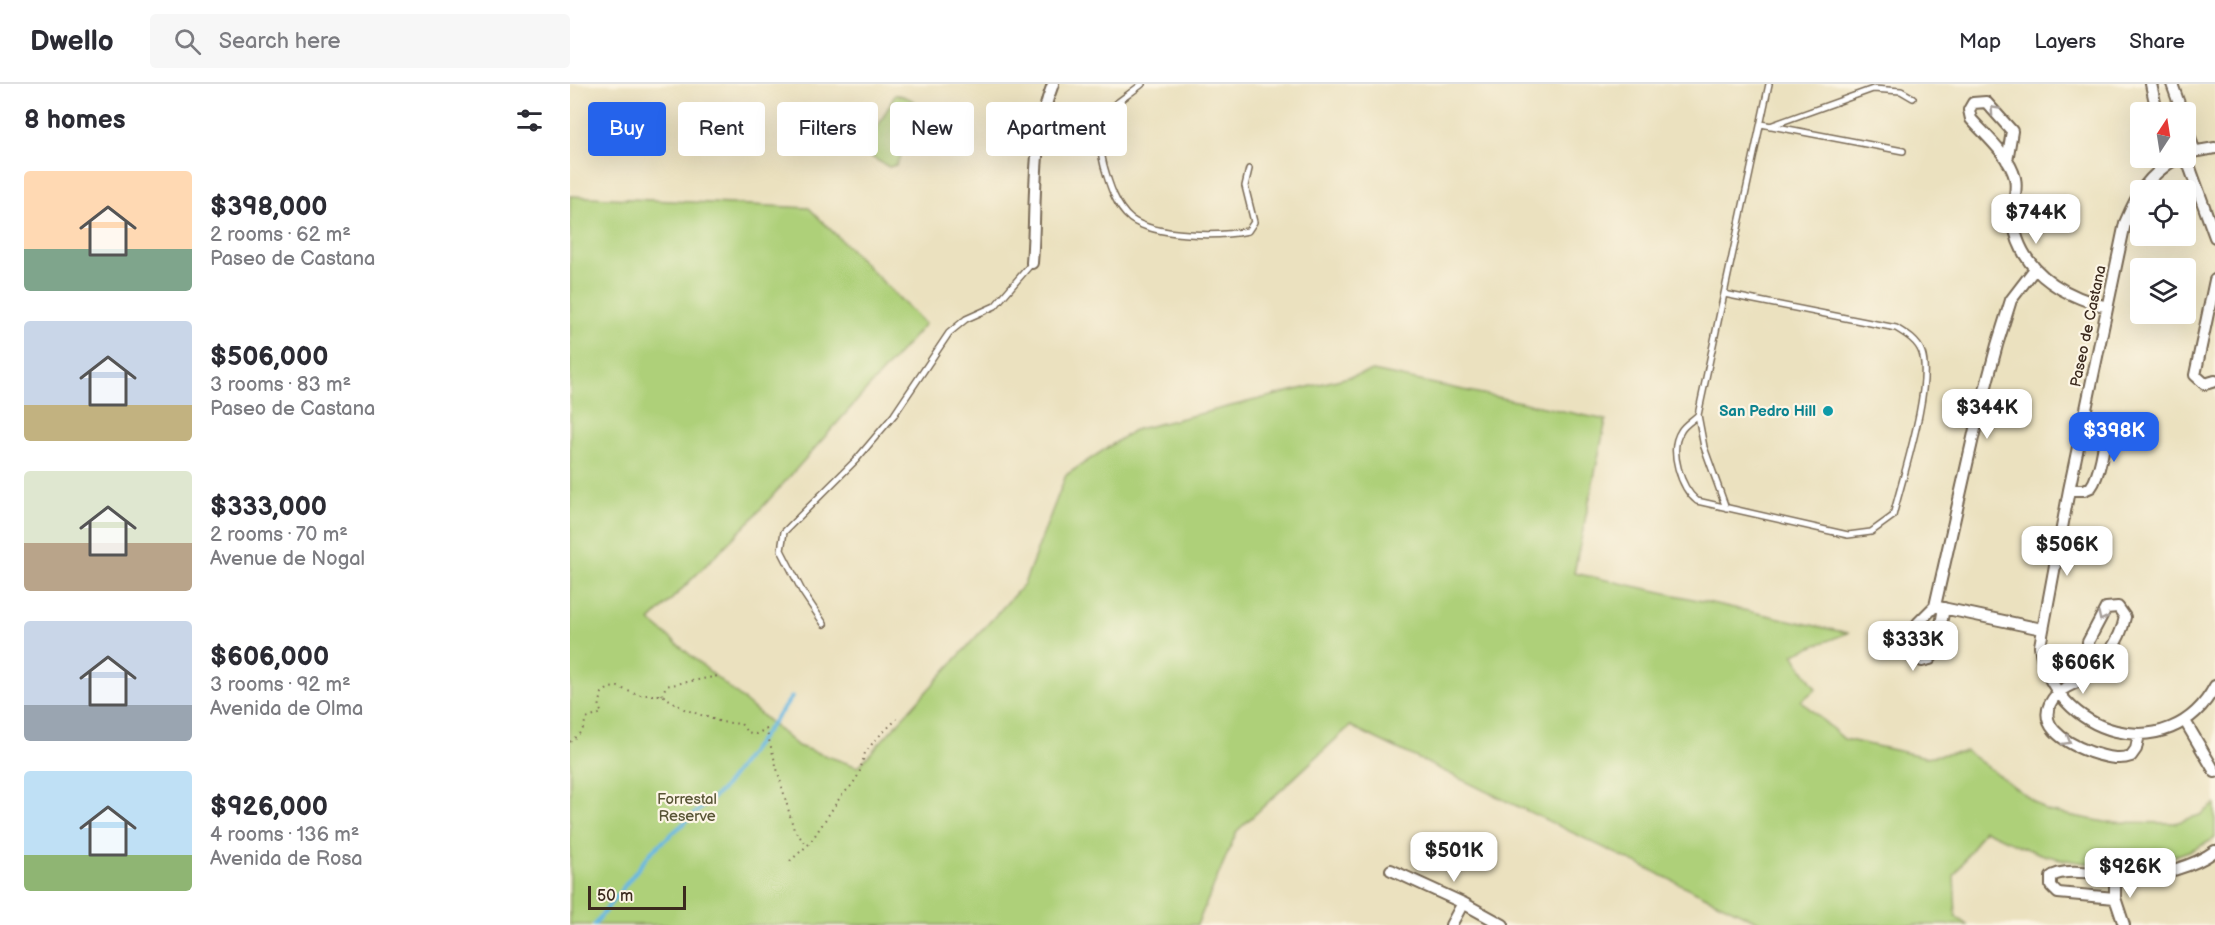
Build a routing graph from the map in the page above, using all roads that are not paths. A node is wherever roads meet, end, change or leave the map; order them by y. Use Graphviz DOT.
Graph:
graph roads {
  1 [pos="1053,84"];
  2 [pos="1142,84"];
  3 [pos="1769,84"];
  4 [pos="2151,84"];
  5 [pos="2172,84"];
  6 [pos="1913,98"];
  7 [pos="2155,102"];
  8 [pos="2178,102"];
  9 [pos="1761,124"];
  10 [pos="1770,126"];
  11 [pos="2215,148"];
  12 [pos="1903,151"];
  13 [pos="2196,152"];
  14 [pos="2007,161"];
  15 [pos="2160,168"];
  16 [pos="2193,168"];
  17 [pos="1249,169"];
  18 [pos="2215,237"];
  19 [pos="1032,263"];
  20 [pos="2034,270"];
  21 [pos="2215,280"];
  22 [pos="1724,294"];
  23 [pos="2107,307"];
  24 [pos="2209,310"];
  25 [pos="2215,324"];
  26 [pos="2215,381"];
  27 [pos="1698,415"];
  28 [pos="2084,415"];
  29 [pos="2069,490"];
  30 [pos="1726,508"];
  31 [pos="824,624"];
  32 [pos="2042,629"];
  33 [pos="2091,671"];
  34 [pos="2215,686"];
  35 [pos="2057,693"];
  36 [pos="2185,721"];
  37 [pos="2139,734"];
  38 [pos="2215,772"];
  39 [pos="2215,851"];
  40 [pos="1391,870"];
  41 [pos="2115,876"];
  42 [pos="2115,898"];
  43 [pos="1463,903"];
  44 [pos="1451,925"];
  45 [pos="1503,925"];
  46 [pos="2124,925"];
  1 -- 19 [label="street"];
  2 -- 17 [label="lane"];
  3 -- 9 [label="lane"];
  4 -- 7 [label="street"];
  5 -- 8 [label="street"];
  6 -- 10 [label="lane"];
  9 -- 10 [label="lane"];
  9 -- 22 [label="lane"];
  10 -- 12 [label="lane"];
  11 -- 13 [label="street"];
  14 -- 14 [label="street, one-way"];
  14 -- 20 [label="street"];
  15 -- 23 [label="street, Paseo de Castana"];
  16 -- 18 [label="street"];
  19 -- 31 [label="lane"];
  20 -- 23 [label="street"];
  20 -- 32 [label="street"];
  21 -- 24 [label="street"];
  22 -- 27 [label="lane"];
  22 -- 30 [label="lane"];
  23 -- 28 [label="street, Paseo de Castana"];
  24 -- 25 [label="street"];
  24 -- 26 [label="street"];
  27 -- 30 [label="lane"];
  27 -- 30 [label="lane"];
  28 -- 29 [label="street, Paseo de Castana"];
  28 -- 29 [label="street"];
  29 -- 32 [label="street, Paseo de Castana"];
  32 -- 35 [label="street, Paseo de Castana"];
  33 -- 33 [label="street, one-way"];
  33 -- 35 [label="street"];
  34 -- 36 [label="street, Paseo de Castana"];
  35 -- 37 [label="street, Paseo de Castana"];
  35 -- 37 [label="street, one-way"];
  36 -- 37 [label="street, Paseo de Castana"];
  36 -- 38 [label="street"];
  39 -- 41 [label="street"];
  40 -- 43 [label="street"];
  41 -- 42 [label="street"];
  41 -- 42 [label="street"];
  42 -- 46 [label="street"];
  43 -- 44 [label="street"];
  43 -- 45 [label="street"];
}
